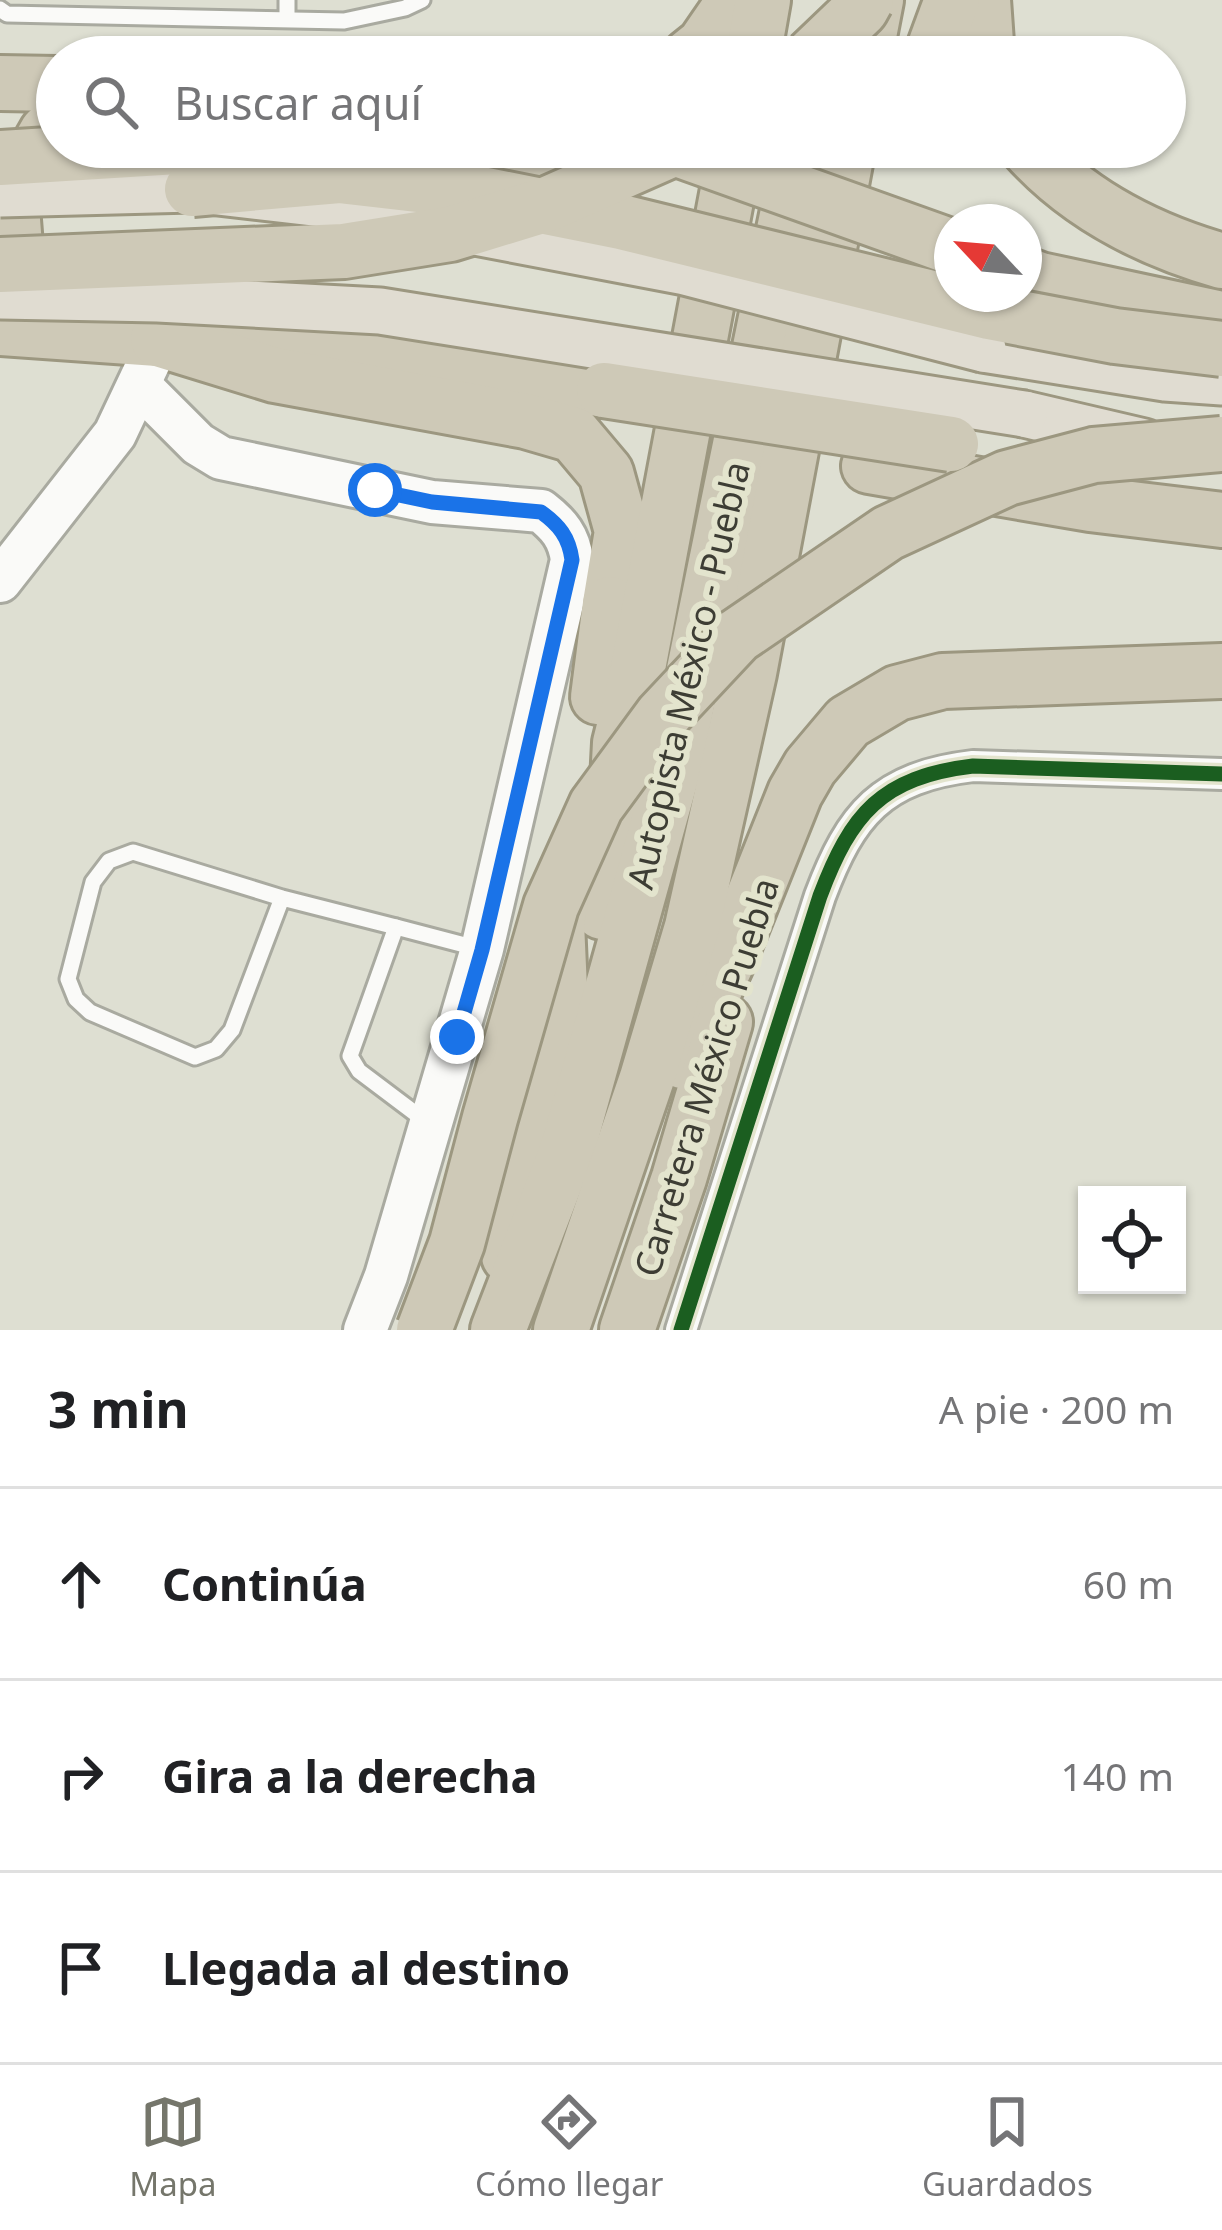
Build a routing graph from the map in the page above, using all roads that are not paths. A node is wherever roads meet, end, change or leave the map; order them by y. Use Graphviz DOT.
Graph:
graph roads {
  1 [pos="287,0"];
  2 [pos="344,0"];
  3 [pos="422,0"];
  4 [pos="735,0"];
  5 [pos="750,0"];
  6 [pos="764,0"];
  7 [pos="830,0"];
  8 [pos="866,0"];
  9 [pos="876,0"];
  10 [pos="952,0"];
  11 [pos="983,0"];
  12 [pos="47,7"];
  13 [pos="170,8"];
  14 [pos="0,9"];
  15 [pos="287,19"];
  16 [pos="344,21"];
  17 [pos="710,36"];
  18 [pos="734,36"];
  19 [pos="757,36"];
  20 [pos="821,36"];
  21 [pos="835,36"];
  22 [pos="869,36"];
  23 [pos="939,36"];
  24 [pos="986,36"];
  25 [pos="0,83"];
  26 [pos="36,84"];
  27 [pos="36,117"];
  28 [pos="0,122"];
  29 [pos="36,150"];
  30 [pos="0,158"];
  31 [pos="36,160"];
  32 [pos="184,168"];
  33 [pos="628,168"];
  34 [pos="732,168"];
  35 [pos="733,168"];
  36 [pos="797,168"];
  37 [pos="1045,168"];
  38 [pos="843,172"];
  39 [pos="0,194"];
  40 [pos="934,241"];
  41 [pos="1222,261"];
  42 [pos="0,265"];
  43 [pos="1042,279"];
  44 [pos="11,319"];
  45 [pos="1222,319"];
  46 [pos="1222,349"];
  47 [pos="149,362"];
  48 [pos="1222,382"];
  49 [pos="599,405"];
  50 [pos="1222,444"];
  51 [pos="1222,460"];
  52 [pos="1222,504"];
  53 [pos="1222,520"];
  54 [pos="0,581"];
  55 [pos="610,604"];
  56 [pos="1222,671"];
  57 [pos="636,680"];
  58 [pos="1222,774"];
  59 [pos="783,824"];
  60 [pos="282,898"];
  61 [pos="557,923"];
  62 [pos="396,927"];
  63 [pos="692,927"];
  64 [pos="482,950"];
  65 [pos="601,1032"];
  66 [pos="682,1059"];
  67 [pos="431,1125"];
  68 [pos="647,1270"];
  69 [pos="502,1321"];
  70 [pos="564,1322"];
  71 [pos="365,1330"];
  72 [pos="424,1330"];
  73 [pos="453,1330"];
  74 [pos="627,1330"];
  75 [pos="681,1330"];
  1 -- 15 [label="lane"];
  2 -- 16 [label="lane"];
  3 -- 16 [label="lane"];
  4 -- 17 [label="highway"];
  5 -- 18 [label="highway"];
  6 -- 19 [label="highway"];
  7 -- 20 [label="highway"];
  8 -- 21 [label="highway, bridge"];
  9 -- 22 [label="highway"];
  10 -- 23 [label="highway"];
  11 -- 24 [label="highway"];
  12 -- 13 [label="lane"];
  12 -- 14 [label="lane"];
  13 -- 15 [label="lane"];
  15 -- 16 [label="lane"];
  25 -- 26 [label="highway"];
  27 -- 28 [label="highway"];
  29 -- 44 [label="highway"];
  30 -- 31 [label="highway, bridge"];
  32 -- 39 [label="main road, bridge"];
  32 -- 46 [label="highway, bridge"];
  32 -- 48 [label="main road, bridge"];
  33 -- 42 [label="highway, bridge"];
  34 -- 57 [label="highway"];
  35 -- 40 [label="highway, bridge"];
  36 -- 65 [label="highway, Autopista México - Puebla"];
  37 -- 41 [label="highway"];
  38 -- 63 [label="highway, Autopista México - Puebla"];
  43 -- 45 [label="highway"];
  44 -- 47 [label="highway"];
  44 -- 51 [label="main road, bridge"];
  47 -- 49 [label="highway"];
  47 -- 54 [label="main road"];
  47 -- 55 [label="highway"];
  47 -- 64 [label="main road"];
  49 -- 52 [label="highway, bridge"];
  49 -- 53 [label="highway"];
  50 -- 72 [label="highway, bridge"];
  55 -- 57 [label="highway"];
  55 -- 61 [label="highway"];
  56 -- 59 [label="highway"];
  57 -- 65 [label="highway"];
  58 -- 75 [label="street"];
  59 -- 66 [label="highway"];
  59 -- 68 [label="highway, Carretera México Puebla"];
  60 -- 60 [label="lane"];
  60 -- 62 [label="lane"];
  61 -- 69 [label="highway"];
  61 -- 73 [label="highway"];
  62 -- 64 [label="lane"];
  62 -- 67 [label="lane"];
  63 -- 66 [label="highway"];
  63 -- 70 [label="highway, Autopista México - Puebla"];
  64 -- 67 [label="main road"];
  65 -- 69 [label="highway, Autopista México - Puebla"];
  66 -- 68 [label="highway"];
  66 -- 70 [label="highway"];
  67 -- 71 [label="main road"];
  68 -- 74 [label="highway, Carretera México Puebla"];
}
